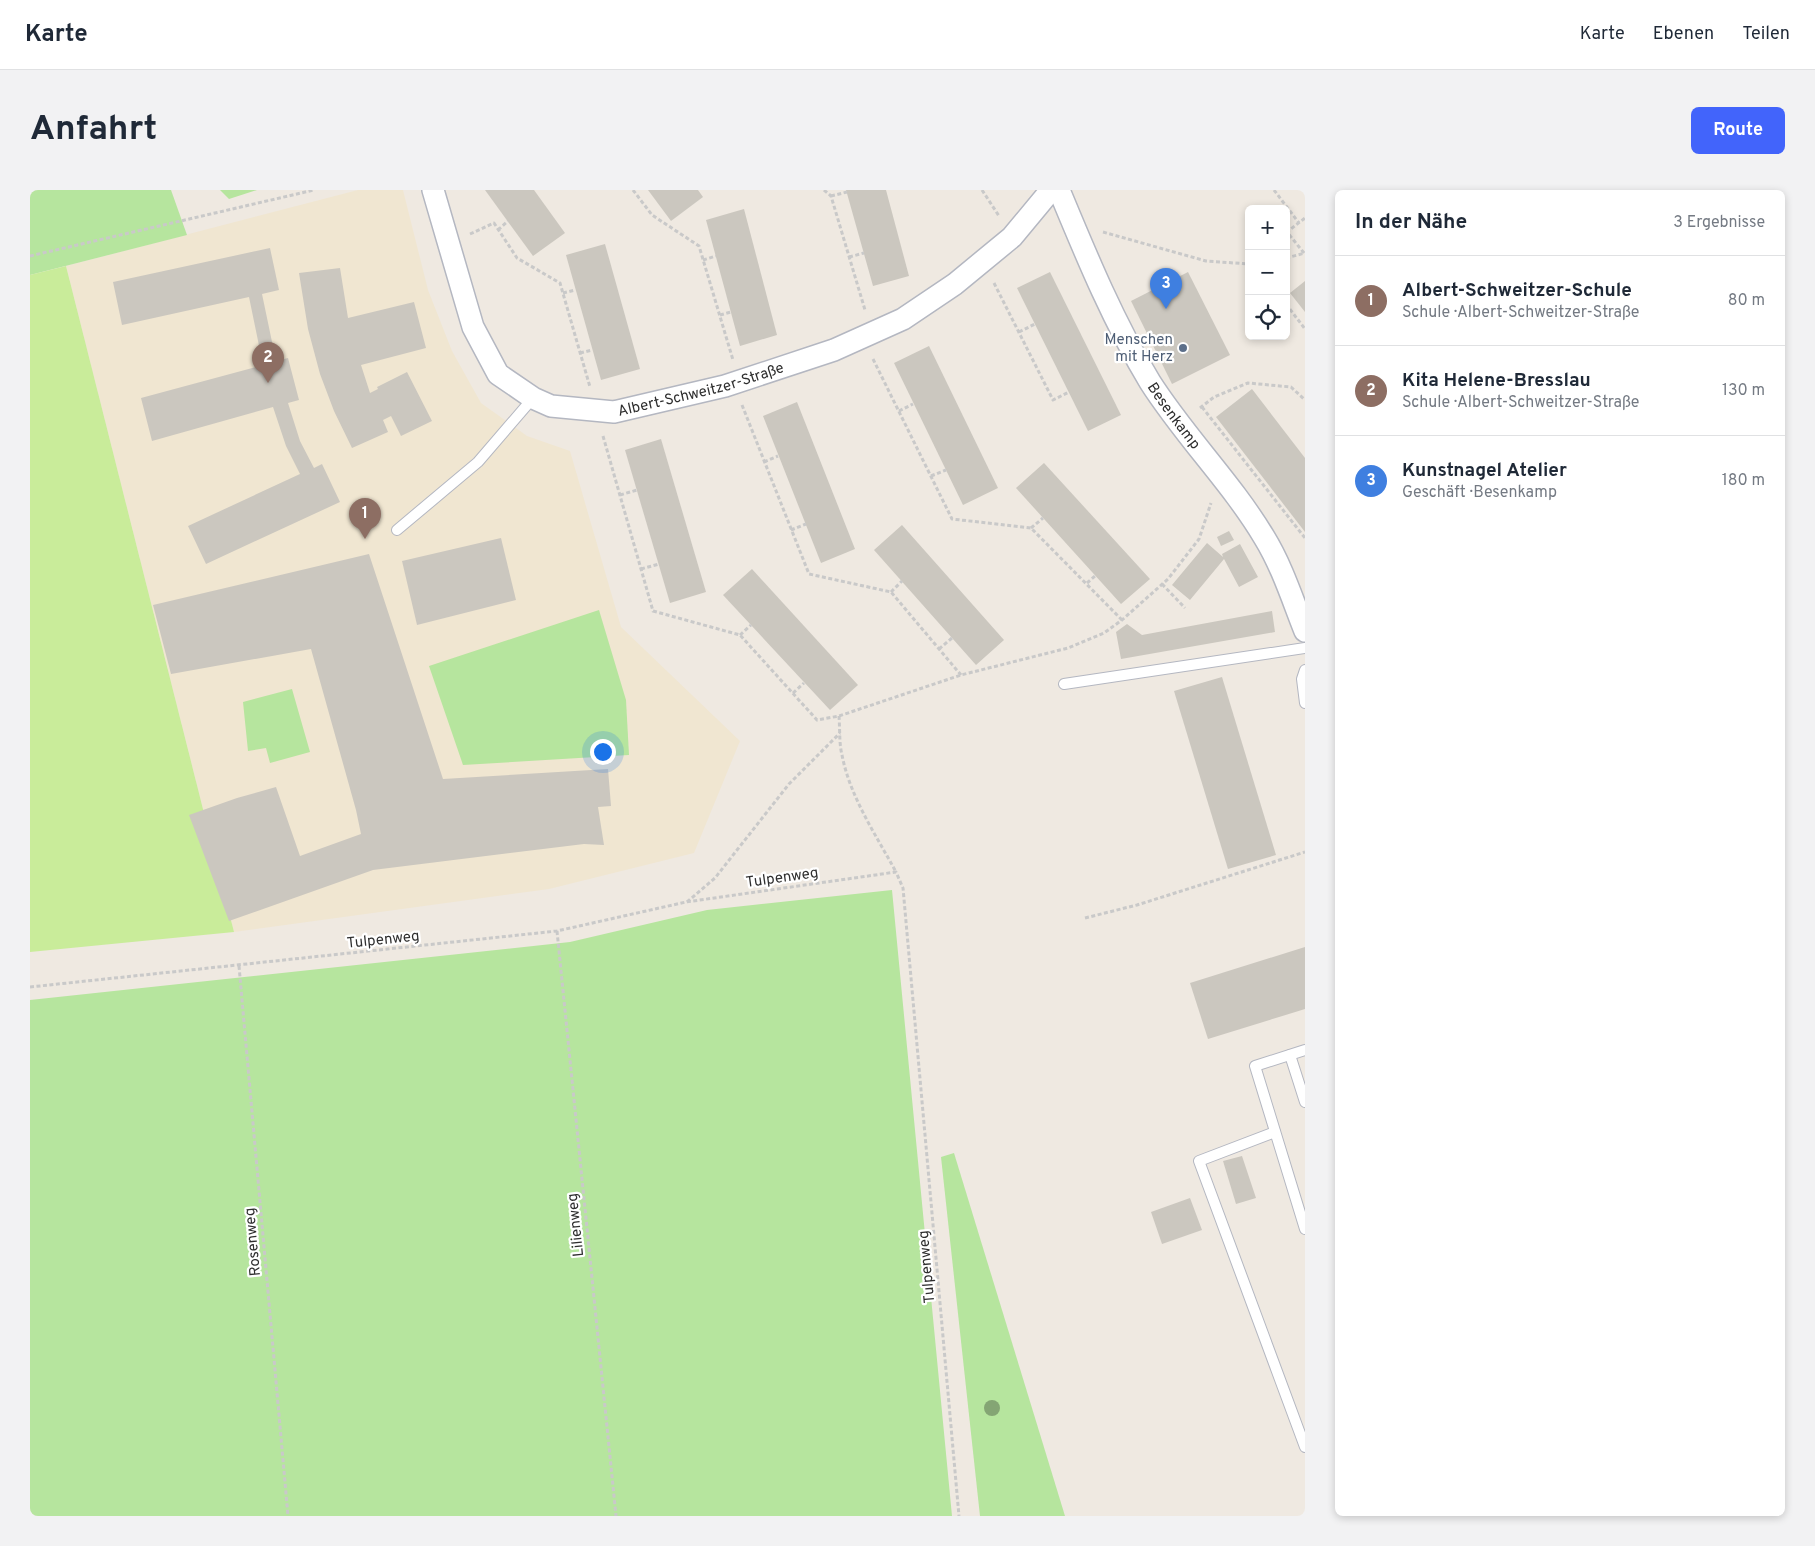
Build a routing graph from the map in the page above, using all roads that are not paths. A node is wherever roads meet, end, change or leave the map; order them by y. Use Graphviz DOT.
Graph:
graph roads {
  1 [pos="433,190"];
  2 [pos="1051,190"];
  3 [pos="1059,190"];
  4 [pos="533,398"];
  5 [pos="397,530"];
  6 [pos="1305,632"];
  7 [pos="1305,648"];
  8 [pos="1305,670"];
  9 [pos="1064,684"];
  10 [pos="1305,703"];
  11 [pos="1305,1050"];
  12 [pos="1290,1055"];
  13 [pos="1305,1102"];
  14 [pos="1275,1132"];
  15 [pos="1305,1229"];
  16 [pos="1305,1446"];
  1 -- 4 [label="street, Albert-Schweitzer-Straße"];
  2 -- 4 [label="street, Albert-Schweitzer-Straße"];
  3 -- 6 [label="street, Besenkamp"];
  4 -- 5 [label="lane"];
  7 -- 9 [label="lane"];
  8 -- 10 [label="lane"];
  11 -- 12 [label="lane"];
  12 -- 13 [label="lane"];
  12 -- 14 [label="lane"];
  14 -- 15 [label="lane"];
  14 -- 16 [label="lane"];
}
